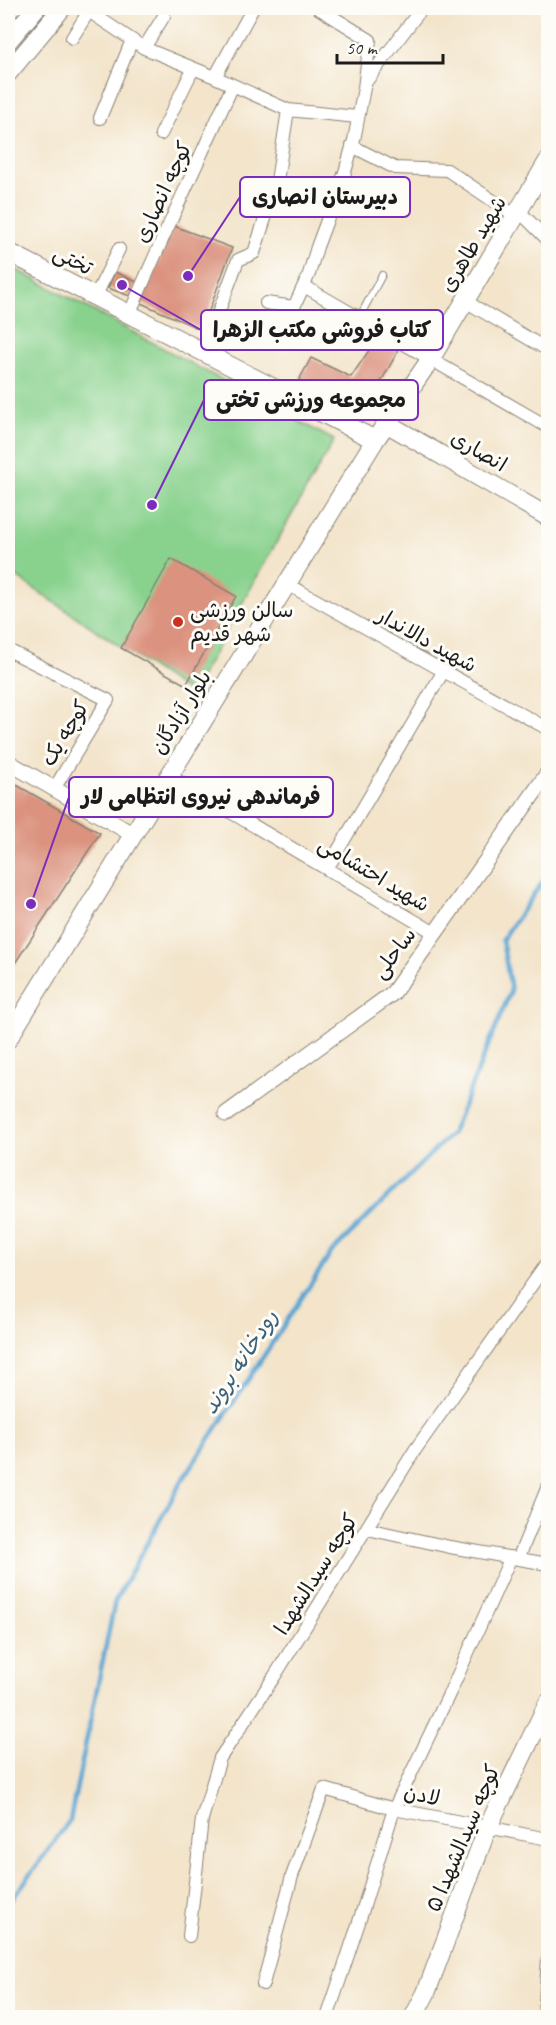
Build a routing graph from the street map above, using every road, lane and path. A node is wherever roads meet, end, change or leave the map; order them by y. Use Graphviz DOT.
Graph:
graph roads {
  1 [pos="62,8"];
  2 [pos="253,8"];
  3 [pos="318,8"];
  4 [pos="422,8"];
  5 [pos="34,9"];
  6 [pos="86,9"];
  7 [pos="164,16"];
  8 [pos="48,24"];
  9 [pos="72,38"];
  10 [pos="132,40"];
  11 [pos="8,41"];
  12 [pos="144,48"];
  13 [pos="193,69"];
  14 [pos="8,73"];
  15 [pos="215,77"];
  16 [pos="364,84"];
  17 [pos="233,85"];
  18 [pos="288,110"];
  19 [pos="357,117"];
  20 [pos="100,118"];
  21 [pos="161,134"];
  22 [pos="352,146"];
  23 [pos="549,161"];
  24 [pos="517,213"];
  25 [pos="549,240"];
  26 [pos="119,249"];
  27 [pos="8,252"];
  28 [pos="382,275"];
  29 [pos="304,286"];
  30 [pos="95,297"];
  31 [pos="465,302"];
  32 [pos="266,303"];
  33 [pos="129,315"];
  34 [pos="359,318"];
  35 [pos="549,350"];
  36 [pos="204,351"];
  37 [pos="430,360"];
  38 [pos="386,423"];
  39 [pos="549,427"];
  40 [pos="375,440"];
  41 [pos="549,517"];
  42 [pos="286,584"];
  43 [pos="8,651"];
  44 [pos="443,672"];
  45 [pos="549,729"];
  46 [pos="8,762"];
  47 [pos="549,773"];
  48 [pos="168,775"];
  49 [pos="54,789"];
  50 [pos="132,834"];
  51 [pos="327,869"];
  52 [pos="435,933"];
  53 [pos="8,1039"];
  54 [pos="226,1114"];
  55 [pos="549,1262"];
  56 [pos="549,1486"];
  57 [pos="367,1528"];
  58 [pos="514,1558"];
  59 [pos="549,1564"];
  60 [pos="549,1703"];
  61 [pos="394,1809"];
  62 [pos="487,1829"];
  63 [pos="549,1839"];
  64 [pos="189,1936"];
  65 [pos="549,1958"];
  66 [pos="263,1984"];
  67 [pos="426,1993"];
  68 [pos="327,2018"];
  69 [pos="413,2018"];
  70 [pos="421,2018"];
  71 [pos="544,2018"];
  1 -- 8 [label="main road"];
  2 -- 15 [label="street"];
  3 -- 16 [label="street"];
  4 -- 16 [label="street"];
  5 -- 8 [label="main road"];
  5 -- 11 [label="main road"];
  6 -- 9 [label="street"];
  6 -- 10 [label="street"];
  7 -- 12 [label="street"];
  8 -- 14 [label="main road"];
  10 -- 12 [label="street"];
  10 -- 20 [label="street"];
  12 -- 13 [label="street"];
  13 -- 15 [label="street"];
  13 -- 21 [label="street"];
  15 -- 17 [label="street"];
  16 -- 19 [label="street"];
  17 -- 18 [label="street"];
  17 -- 33 [label="street, کوچه انصاری"];
  18 -- 19 [label="street"];
  18 -- 36 [label="street"];
  19 -- 22 [label="street"];
  22 -- 24 [label="street"];
  22 -- 29 [label="street"];
  23 -- 24 [label="main road, شهید طاهری"];
  24 -- 25 [label="street"];
  24 -- 31 [label="main road, شهید طاهری"];
  26 -- 30 [label="street"];
  27 -- 30 [label="main road, تختی"];
  28 -- 34 [label="lane"];
  29 -- 32 [label="street"];
  29 -- 34 [label="street"];
  30 -- 33 [label="main road, تختی"];
  31 -- 35 [label="street"];
  31 -- 37 [label="main road, شهید طاهری"];
  33 -- 36 [label="main road, تختی"];
  34 -- 37 [label="street"];
  36 -- 40 [label="main road, تختی"];
  37 -- 38 [label="main road, شهید طاهری"];
  37 -- 39 [label="street"];
  38 -- 40 [label="main road, شهید طاهری"];
  38 -- 41 [label="main road, انصاری"];
  40 -- 42 [label="main road, بلوار آزادگان"];
  42 -- 44 [label="street, شهید دالاندار"];
  42 -- 48 [label="main road, بلوار آزادگان"];
  43 -- 49 [label="street, کوچه یک"];
  44 -- 45 [label="street, شهید دالاندار"];
  44 -- 51 [label="street"];
  46 -- 49 [label="street"];
  47 -- 52 [label="street, ساحلی"];
  48 -- 50 [label="main road, بلوار آزادگان"];
  48 -- 51 [label="street, شهید احتشامی"];
  49 -- 50 [label="street"];
  50 -- 53 [label="main road, بلوار آزادگان"];
  51 -- 52 [label="street, شهید احتشامی"];
  52 -- 54 [label="street, ساحلی"];
  55 -- 57 [label="street, کوچه سیدالشهدا"];
  56 -- 58 [label="street"];
  57 -- 58 [label="street"];
  57 -- 64 [label="street, کوچه سیدالشهدا"];
  58 -- 59 [label="street"];
  58 -- 61 [label="street"];
  60 -- 62 [label="main road, کوچه سیدالشهدا ۵"];
  61 -- 62 [label="street, لادن"];
  61 -- 66 [label="street, لادن"];
  61 -- 68 [label="street"];
  62 -- 63 [label="street, لادن"];
  62 -- 67 [label="main road, کوچه سیدالشهدا ۵"];
  65 -- 71 [label="street"];
  67 -- 69 [label="main road"];
  67 -- 70 [label="main road"];
}
